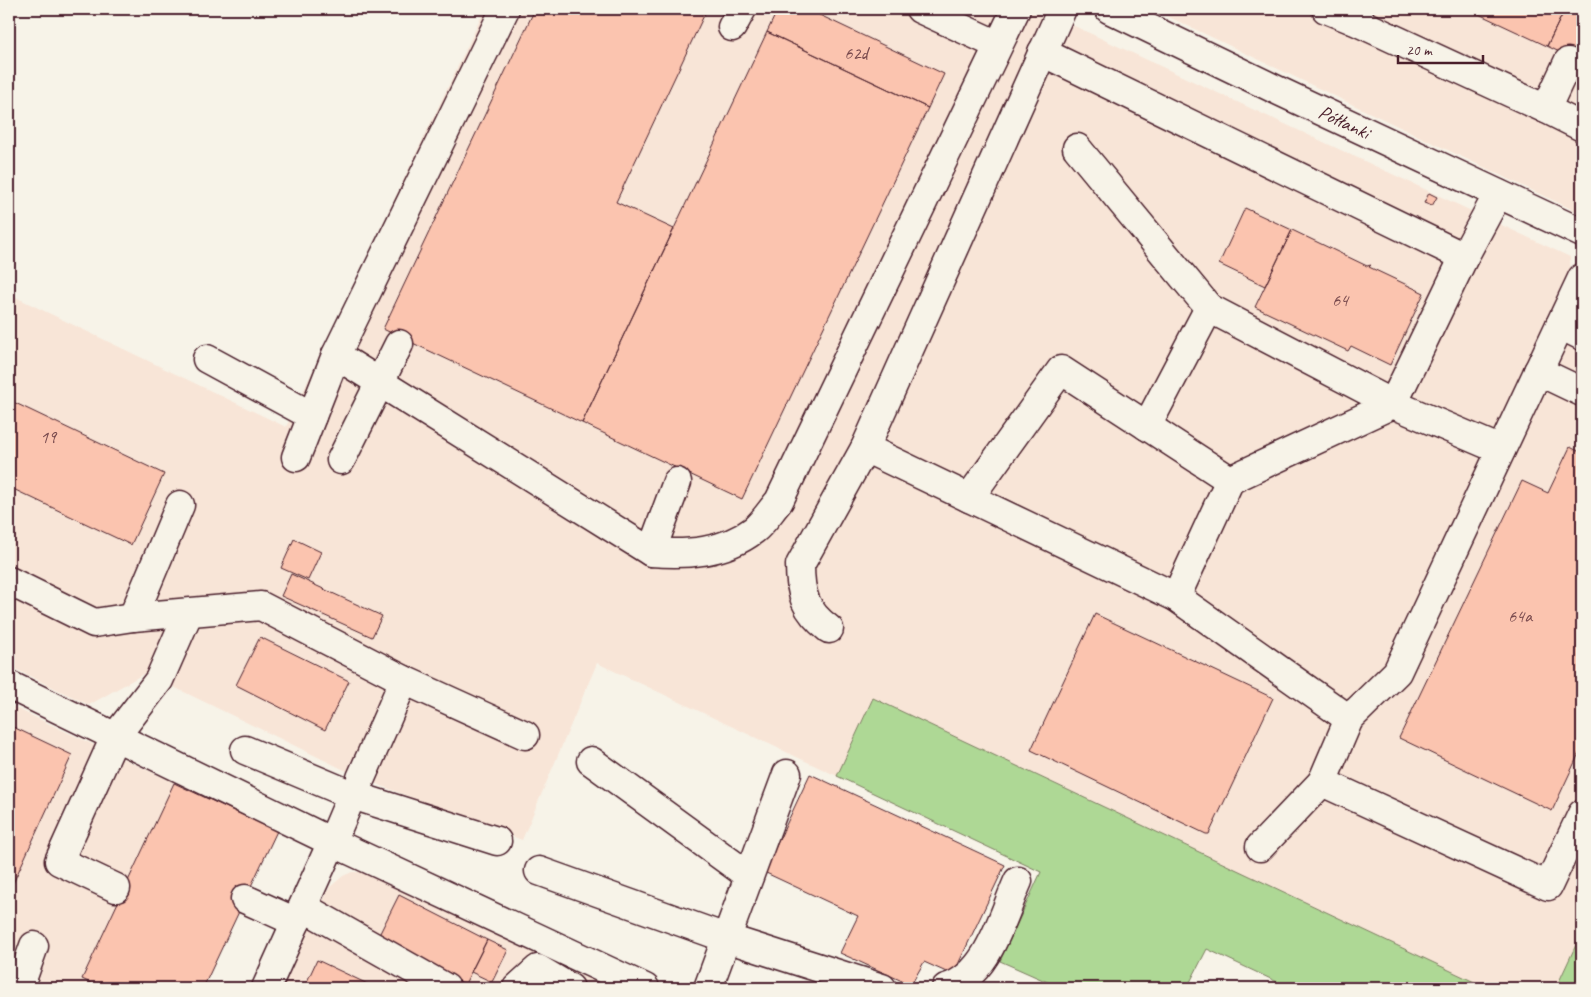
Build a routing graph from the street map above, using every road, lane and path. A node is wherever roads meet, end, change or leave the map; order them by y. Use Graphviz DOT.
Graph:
graph roads {
  1 [pos="505,9"];
  2 [pos="920,9"];
  3 [pos="1016,9"];
  4 [pos="1062,9"];
  5 [pos="1109,9"];
  6 [pos="1326,9"];
  7 [pos="1356,14"];
  8 [pos="998,45"];
  9 [pos="1042,52"];
  10 [pos="1568,62"];
  11 [pos="1546,109"];
  12 [pos="1582,127"];
  13 [pos="1077,148"];
  14 [pos="1498,194"];
  15 [pos="1582,233"];
  16 [pos="1464,257"];
  17 [pos="1582,278"];
  18 [pos="1209,308"];
  19 [pos="1571,331"];
  20 [pos="399,344"];
  21 [pos="336,355"];
  22 [pos="208,358"];
  23 [pos="1538,370"];
  24 [pos="380,383"];
  25 [pos="1582,392"];
  26 [pos="1394,404"];
  27 [pos="312,416"];
  28 [pos="1147,426"];
  29 [pos="865,448"];
  30 [pos="1501,450"];
  31 [pos="296,458"];
  32 [pos="341,460"];
  33 [pos="1230,480"];
  34 [pos="677,482"];
  35 [pos="969,498"];
  36 [pos="180,505"];
  37 [pos="651,552"];
  38 [pos="9,581"];
  39 [pos="1176,597"];
  40 [pos="188,614"];
  41 [pos="133,617"];
  42 [pos="828,629"];
  43 [pos="404,680"];
  44 [pos="9,684"];
  45 [pos="1349,719"];
  46 [pos="525,735"];
  47 [pos="115,737"];
  48 [pos="245,750"];
  49 [pos="591,761"];
  50 [pos="787,774"];
  51 [pos="1322,782"];
  52 [pos="356,787"];
  53 [pos="1582,814"];
  54 [pos="497,841"];
  55 [pos="332,842"];
  56 [pos="1260,847"];
  57 [pos="539,872"];
  58 [pos="749,876"];
  59 [pos="1018,881"];
  60 [pos="116,888"];
  61 [pos="245,899"];
  62 [pos="299,914"];
  63 [pos="726,938"];
  64 [pos="34,946"];
  65 [pos="19,988"];
  66 [pos="266,988"];
  67 [pos="446,988"];
  68 [pos="517,988"];
  69 [pos="570,988"];
  70 [pos="645,988"];
  71 [pos="708,988"];
  72 [pos="882,988"];
  73 [pos="946,988"];
  1 -- 21 [label="street"];
  2 -- 8 [label="street"];
  3 -- 8 [label="street"];
  4 -- 9 [label="street"];
  5 -- 14 [label="street, Półłanki"];
  6 -- 7 [label="street"];
  7 -- 11 [label="street"];
  8 -- 37 [label="street"];
  9 -- 16 [label="street"];
  9 -- 29 [label="street"];
  10 -- 11 [label="street"];
  11 -- 12 [label="street"];
  13 -- 18 [label="street"];
  14 -- 15 [label="street, Półłanki"];
  14 -- 16 [label="street"];
  16 -- 26 [label="street"];
  17 -- 19 [label="street"];
  18 -- 26 [label="street"];
  18 -- 28 [label="street"];
  19 -- 23 [label="street"];
  20 -- 24 [label="street"];
  21 -- 24 [label="street"];
  21 -- 27 [label="street"];
  22 -- 27 [label="street"];
  23 -- 25 [label="street"];
  23 -- 30 [label="street"];
  24 -- 32 [label="street"];
  24 -- 37 [label="street"];
  26 -- 30 [label="street"];
  26 -- 33 [label="street"];
  27 -- 31 [label="street"];
  28 -- 33 [label="street"];
  28 -- 35 [label="street"];
  29 -- 35 [label="street"];
  29 -- 42 [label="street"];
  30 -- 45 [label="street"];
  33 -- 39 [label="street"];
  34 -- 37 [label="street"];
  35 -- 39 [label="street"];
  36 -- 41 [label="street"];
  38 -- 41 [label="street"];
  39 -- 45 [label="street"];
  40 -- 41 [label="street"];
  40 -- 43 [label="street"];
  40 -- 47 [label="street"];
  43 -- 46 [label="street"];
  43 -- 52 [label="street"];
  44 -- 47 [label="street"];
  45 -- 51 [label="street"];
  47 -- 55 [label="street"];
  47 -- 60 [label="street"];
  48 -- 52 [label="street"];
  49 -- 58 [label="street"];
  50 -- 58 [label="street"];
  51 -- 53 [label="street"];
  51 -- 56 [label="street"];
  52 -- 54 [label="street"];
  52 -- 55 [label="street"];
  55 -- 62 [label="street"];
  55 -- 70 [label="street"];
  57 -- 63 [label="street"];
  58 -- 63 [label="street"];
  59 -- 73 [label="street"];
  61 -- 62 [label="street"];
  62 -- 66 [label="street"];
  62 -- 67 [label="street"];
  63 -- 71 [label="street"];
  63 -- 72 [label="street"];
  64 -- 65 [label="street"];
  68 -- 69 [label="street"];
}
